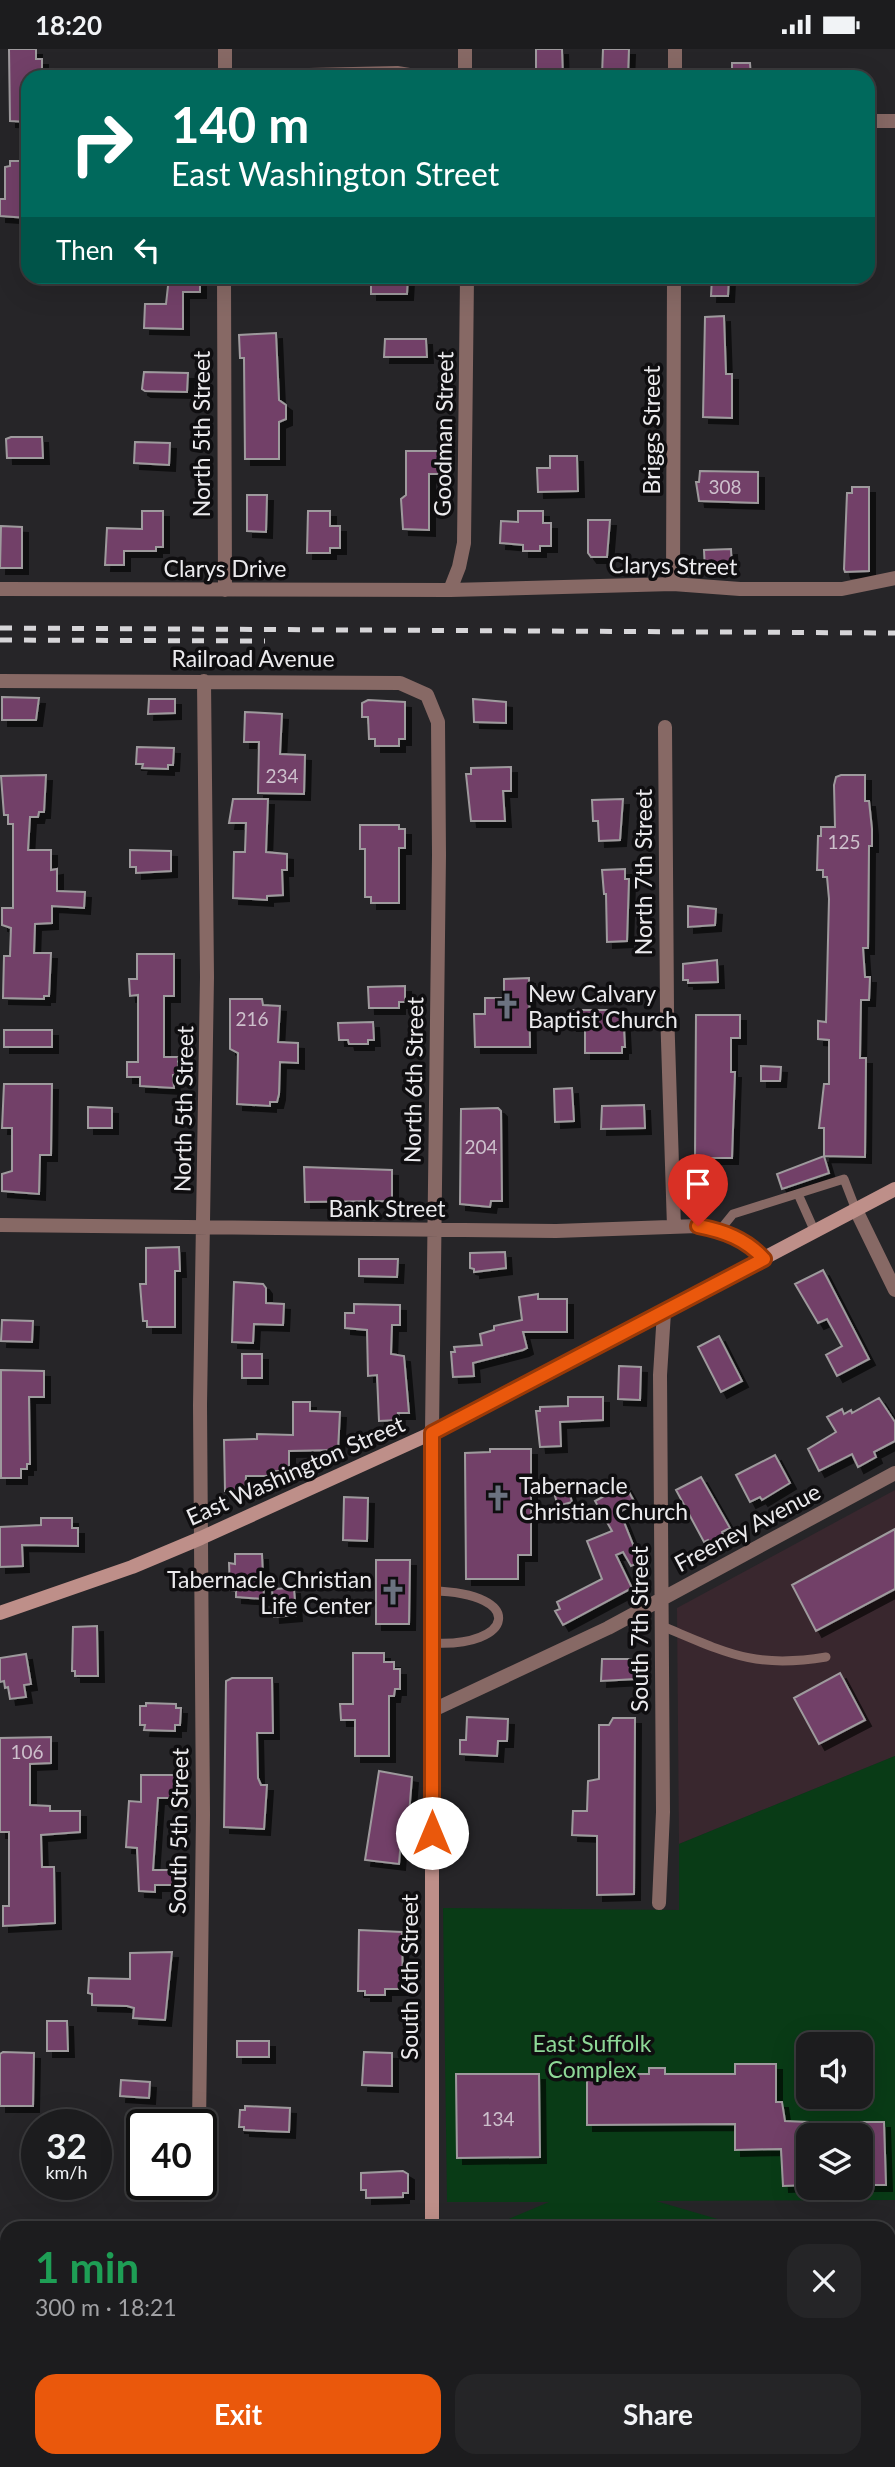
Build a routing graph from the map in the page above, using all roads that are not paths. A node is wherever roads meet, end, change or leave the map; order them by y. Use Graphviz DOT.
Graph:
graph roads {
  1 [pos="225,49"];
  2 [pos="465,49"];
  3 [pos="675,49"];
  4 [pos="225,70"];
  5 [pos="465,70"];
  6 [pos="675,70"];
  7 [pos="875,121"];
  8 [pos="895,121"];
  9 [pos="224,284"];
  10 [pos="467,284"];
  11 [pos="674,284"];
  12 [pos="895,578"];
  13 [pos="673,584"];
  14 [pos="0,589"];
  15 [pos="225,590"];
  16 [pos="450,590"];
  17 [pos="0,681"];
  18 [pos="204,681"];
  19 [pos="665,727"];
  20 [pos="438,769"];
  21 [pos="895,1189"];
  22 [pos="797,1194"];
  23 [pos="856,1210"];
  24 [pos="0,1225"];
  25 [pos="674,1227"];
  26 [pos="204,1228"];
  27 [pos="720,1230"];
  28 [pos="433,1231"];
  29 [pos="815,1232"];
  30 [pos="764,1259"];
  31 [pos="895,1290"];
  32 [pos="664,1312"];
  33 [pos="432,1433"];
  34 [pos="895,1473"];
  35 [pos="201,1538"];
  36 [pos="433,1591"];
  37 [pos="662,1599"];
  38 [pos="0,1613"];
  39 [pos="662,1626"];
  40 [pos="432,1643"];
  41 [pos="826,1657"];
  42 [pos="431,1711"];
  43 [pos="659,1903"];
  44 [pos="199,2109"];
  45 [pos="432,2221"];
  1 -- 4 [label="street"];
  2 -- 5 [label="street"];
  3 -- 6 [label="street"];
  7 -- 8 [label="street"];
  9 -- 15 [label="street, North 5th Street"];
  10 -- 16 [label="street, Goodman Street"];
  11 -- 13 [label="street, Briggs Street"];
  12 -- 13 [label="street, Clarys Street"];
  13 -- 16 [label="street, Clarys Street"];
  14 -- 15 [label="street, Clarys Drive"];
  15 -- 16 [label="street, Clarys Drive"];
  17 -- 18 [label="street, Railroad Avenue"];
  18 -- 20 [label="street, Railroad Avenue"];
  18 -- 26 [label="street, North 5th Street"];
  19 -- 25 [label="street, North 7th Street"];
  20 -- 28 [label="street, North 6th Street"];
  21 -- 23 [label="main road, East Washington Street"];
  22 -- 23 [label="lane"];
  22 -- 27 [label="lane"];
  22 -- 29 [label="lane"];
  23 -- 29 [label="main road, East Washington Street"];
  23 -- 31 [label="street"];
  24 -- 26 [label="street, Bank Street"];
  25 -- 27 [label="street, Bank Street"];
  25 -- 28 [label="street, Bank Street"];
  26 -- 28 [label="street, Bank Street"];
  26 -- 35 [label="street, North 5th Street"];
  27 -- 30 [label="street, Bank Street"];
  28 -- 33 [label="street, North 6th Street"];
  29 -- 30 [label="main road, East Washington Street"];
  30 -- 32 [label="main road, East Washington Street"];
  32 -- 33 [label="main road, East Washington Street"];
  32 -- 37 [label="street, South 7th Street"];
  33 -- 35 [label="main road, East Washington Street"];
  33 -- 36 [label="main road, South 6th Street"];
  34 -- 37 [label="street, Freeney Avenue"];
  35 -- 38 [label="main road, East Washington Street"];
  35 -- 44 [label="street, South 5th Street"];
  36 -- 40 [label="main road, South 6th Street"];
  36 -- 40 [label="lane"];
  37 -- 39 [label="street, South 7th Street"];
  37 -- 42 [label="street, Freeney Avenue"];
  39 -- 41 [label="lane"];
  39 -- 43 [label="street, South 7th Street"];
  40 -- 42 [label="main road, South 6th Street"];
  42 -- 45 [label="main road, South 6th Street"];
}
